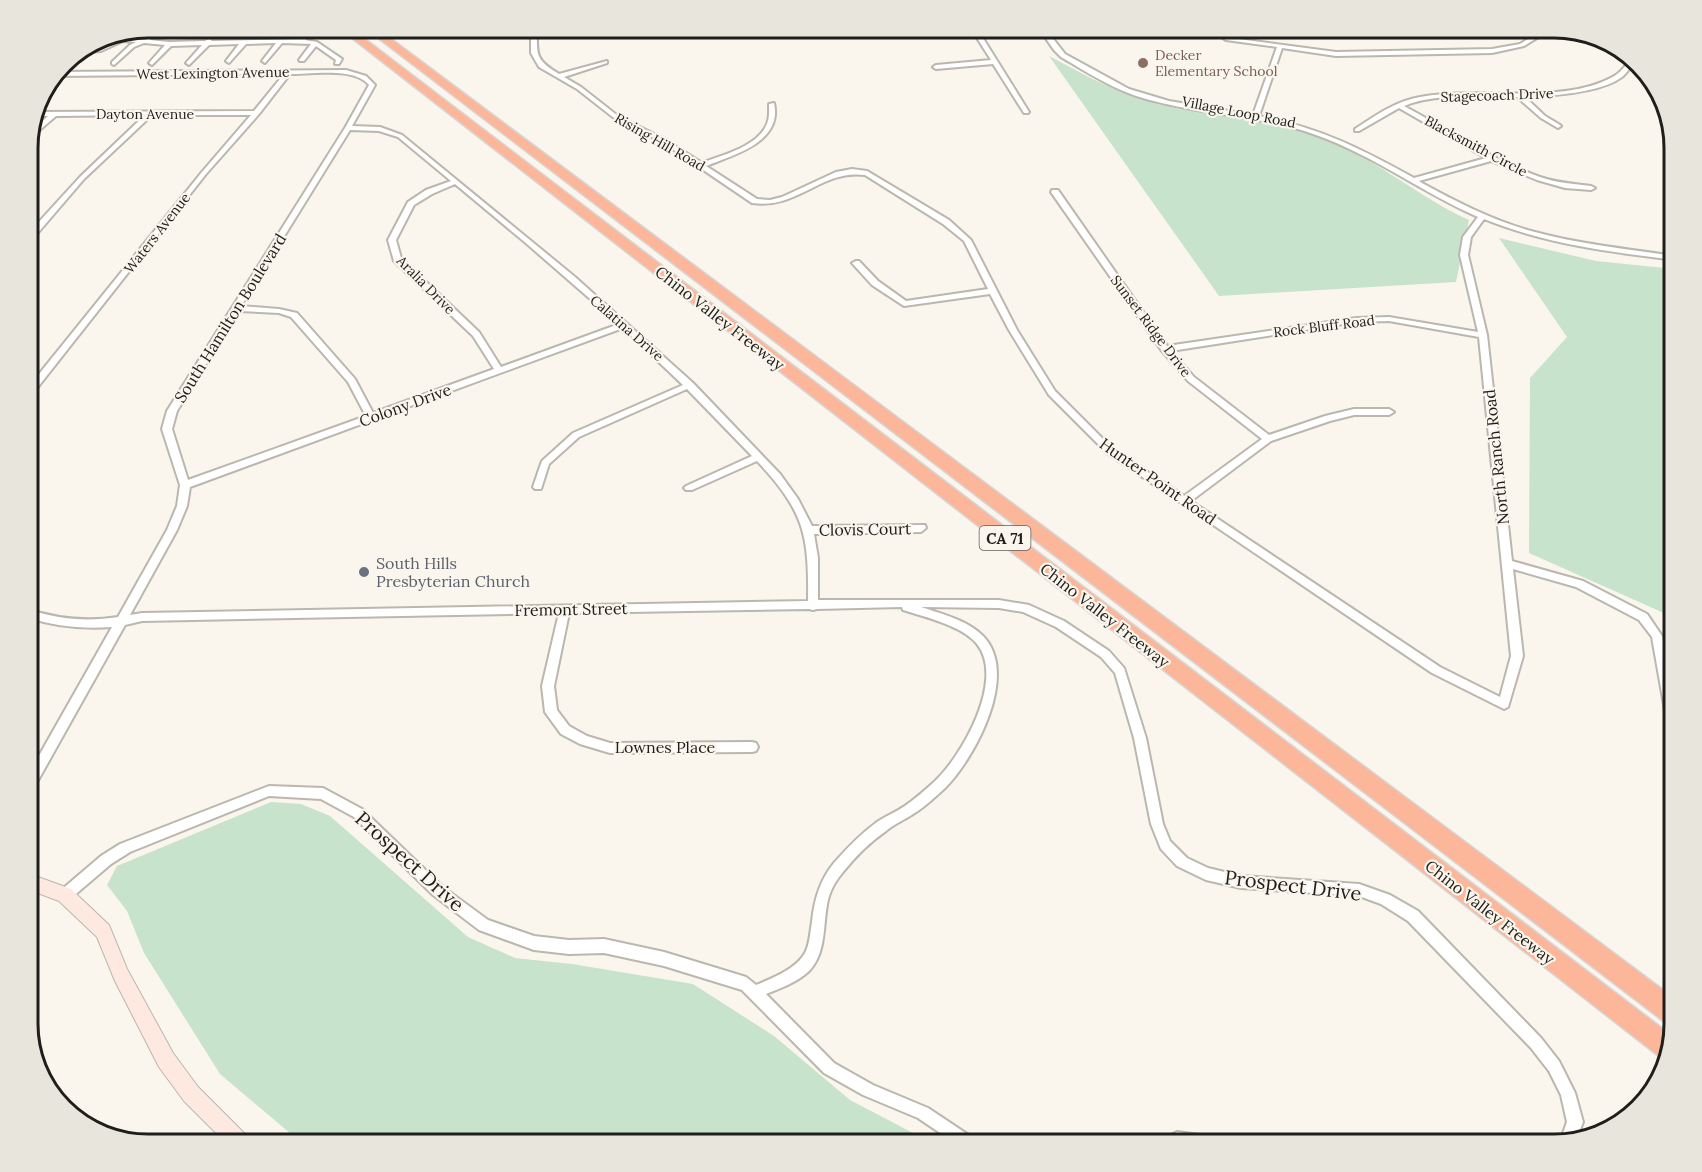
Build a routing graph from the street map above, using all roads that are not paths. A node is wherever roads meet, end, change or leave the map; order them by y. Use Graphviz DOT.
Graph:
graph roads {
  1 [pos="149,38"];
  2 [pos="213,38"];
  3 [pos="304,38"];
  4 [pos="357,38"];
  5 [pos="384,38"];
  6 [pos="534,38"];
  7 [pos="980,38"];
  8 [pos="1049,38"];
  9 [pos="1057,38"];
  10 [pos="1226,38"];
  11 [pos="1533,38"];
  12 [pos="127,40"];
  13 [pos="245,41"];
  14 [pos="281,41"];
  15 [pos="300,41"];
  16 [pos="115,42"];
  17 [pos="142,42"];
  18 [pos="206,43"];
  19 [pos="315,43"];
  20 [pos="170,44"];
  21 [pos="1280,46"];
  22 [pos="96,50"];
  23 [pos="302,60"];
  24 [pos="229,61"];
  25 [pos="265,61"];
  26 [pos="1075,61"];
  27 [pos="605,62"];
  28 [pos="994,62"];
  29 [pos="114,63"];
  30 [pos="152,63"];
  31 [pos="189,63"];
  32 [pos="337,63"];
  33 [pos="936,67"];
  34 [pos="1630,68"];
  35 [pos="289,72"];
  36 [pos="66,74"];
  37 [pos="559,76"];
  38 [pos="370,80"];
  39 [pos="1518,94"];
  40 [pos="772,104"];
  41 [pos="1398,105"];
  42 [pos="1026,112"];
  43 [pos="257,113"];
  44 [pos="43,114"];
  45 [pos="54,114"];
  46 [pos="150,114"];
  47 [pos="1257,115"];
  48 [pos="1558,126"];
  49 [pos="40,127"];
  50 [pos="348,128"];
  51 [pos="1357,130"];
  52 [pos="1493,158"];
  53 [pos="702,165"];
  54 [pos="854,169"];
  55 [pos="456,181"];
  56 [pos="1412,181"];
  57 [pos="1591,188"];
  58 [pos="1055,192"];
  59 [pos="1482,216"];
  60 [pos="38,228"];
  61 [pos="1664,256"];
  62 [pos="856,263"];
  63 [pos="992,291"];
  64 [pos="236,308"];
  65 [pos="625,325"];
  66 [pos="1483,335"];
  67 [pos="1165,349"];
  68 [pos="499,370"];
  69 [pos="38,381"];
  70 [pos="690,385"];
  71 [pos="1389,412"];
  72 [pos="371,417"];
  73 [pos="1268,439"];
  74 [pos="758,457"];
  75 [pos="185,485"];
  76 [pos="538,487"];
  77 [pos="689,488"];
  78 [pos="1184,501"];
  79 [pos="921,528"];
  80 [pos="808,530"];
  81 [pos="1507,563"];
  82 [pos="897,603"];
  83 [pos="813,606"];
  84 [pos="565,609"];
  85 [pos="38,616"];
  86 [pos="120,622"];
  87 [pos="1105,654"];
  88 [pos="1664,674"];
  89 [pos="1504,704"];
  90 [pos="752,747"];
  91 [pos="38,769"];
  92 [pos="38,886"];
  93 [pos="65,895"];
  94 [pos="755,992"];
  95 [pos="1664,1006"];
  96 [pos="1663,1045"];
  97 [pos="231,1134"];
  98 [pos="954,1134"];
  99 [pos="1571,1134"];
  1 -- 17 [label="street"];
  2 -- 18 [label="street"];
  3 -- 15 [label="street"];
  4 -- 96 [label="highway, Chino Valley Freeway / CA 71"];
  5 -- 95 [label="highway, Chino Valley Freeway / CA 71"];
  6 -- 37 [label="street, Rising Hill Road"];
  7 -- 28 [label="street"];
  8 -- 26 [label="street, Village Loop Road"];
  9 -- 26 [label="street, Village Loop Road"];
  10 -- 21 [label="street"];
  11 -- 21 [label="street"];
  12 -- 17 [label="street"];
  13 -- 14 [label="street"];
  13 -- 18 [label="street"];
  13 -- 24 [label="street"];
  14 -- 15 [label="street"];
  14 -- 25 [label="street"];
  15 -- 19 [label="street"];
  16 -- 22 [label="street"];
  17 -- 20 [label="street"];
  17 -- 29 [label="street"];
  18 -- 20 [label="street"];
  18 -- 31 [label="street"];
  19 -- 23 [label="street"];
  19 -- 32 [label="street"];
  20 -- 30 [label="street"];
  21 -- 47 [label="street"];
  26 -- 47 [label="street, Village Loop Road"];
  27 -- 37 [label="street"];
  28 -- 33 [label="street"];
  28 -- 42 [label="street"];
  34 -- 39 [label="street, Stagecoach Drive"];
  35 -- 36 [label="street, West Lexington Avenue"];
  35 -- 38 [label="street, West Lexington Avenue"];
  35 -- 43 [label="street, Waters Avenue"];
  37 -- 53 [label="street, Rising Hill Road"];
  38 -- 50 [label="street, South Hamilton Boulevard"];
  39 -- 41 [label="street, Stagecoach Drive"];
  39 -- 48 [label="street"];
  40 -- 53 [label="street"];
  41 -- 51 [label="street, Stagecoach Drive"];
  41 -- 52 [label="street, Blacksmith Circle"];
  43 -- 46 [label="street, Dayton Avenue"];
  43 -- 69 [label="street, Waters Avenue"];
  44 -- 45 [label="street, Dayton Avenue"];
  45 -- 46 [label="street, Dayton Avenue"];
  45 -- 49 [label="street"];
  46 -- 60 [label="street"];
  47 -- 56 [label="street, Village Loop Road"];
  50 -- 55 [label="street, Calatina Drive"];
  50 -- 64 [label="street, South Hamilton Boulevard"];
  52 -- 56 [label="street"];
  52 -- 57 [label="street, Blacksmith Circle"];
  53 -- 54 [label="street, Rising Hill Road"];
  54 -- 63 [label="street, Hunter Point Road"];
  55 -- 65 [label="street, Calatina Drive"];
  55 -- 68 [label="street, Aralia Drive"];
  56 -- 59 [label="street, Village Loop Road"];
  58 -- 67 [label="street, Sunset Ridge Drive"];
  59 -- 61 [label="street, Village Loop Road"];
  59 -- 66 [label="street, North Ranch Road"];
  62 -- 63 [label="street"];
  63 -- 78 [label="street, Hunter Point Road"];
  64 -- 72 [label="street"];
  64 -- 75 [label="street, South Hamilton Boulevard"];
  65 -- 68 [label="street, Colony Drive"];
  65 -- 70 [label="street, Calatina Drive"];
  66 -- 67 [label="street, Rock Bluff Road"];
  66 -- 81 [label="street, North Ranch Road"];
  67 -- 73 [label="street, Sunset Ridge Drive"];
  68 -- 72 [label="street, Colony Drive"];
  70 -- 74 [label="street, Calatina Drive"];
  70 -- 76 [label="street"];
  71 -- 73 [label="street"];
  72 -- 75 [label="street, Colony Drive"];
  73 -- 78 [label="street"];
  74 -- 77 [label="street"];
  74 -- 80 [label="street, Calatina Drive"];
  75 -- 86 [label="street"];
  78 -- 89 [label="street, Hunter Point Road"];
  79 -- 80 [label="street, Clovis Court"];
  80 -- 83 [label="street, Calatina Drive"];
  81 -- 88 [label="street"];
  81 -- 89 [label="street, North Ranch Road"];
  82 -- 83 [label="street, Fremont Street"];
  82 -- 87 [label="street, Fremont Street"];
  82 -- 94 [label="street"];
  83 -- 84 [label="street, Fremont Street"];
  84 -- 86 [label="street, Fremont Street"];
  84 -- 90 [label="street, Lownes Place"];
  85 -- 86 [label="street, Fremont Street"];
  86 -- 91 [label="street"];
  87 -- 99 [label="street, Prospect Drive"];
  92 -- 93 [label="street"];
  93 -- 94 [label="street, Prospect Drive"];
  93 -- 97 [label="street"];
  94 -- 98 [label="street, Prospect Drive"];
}
